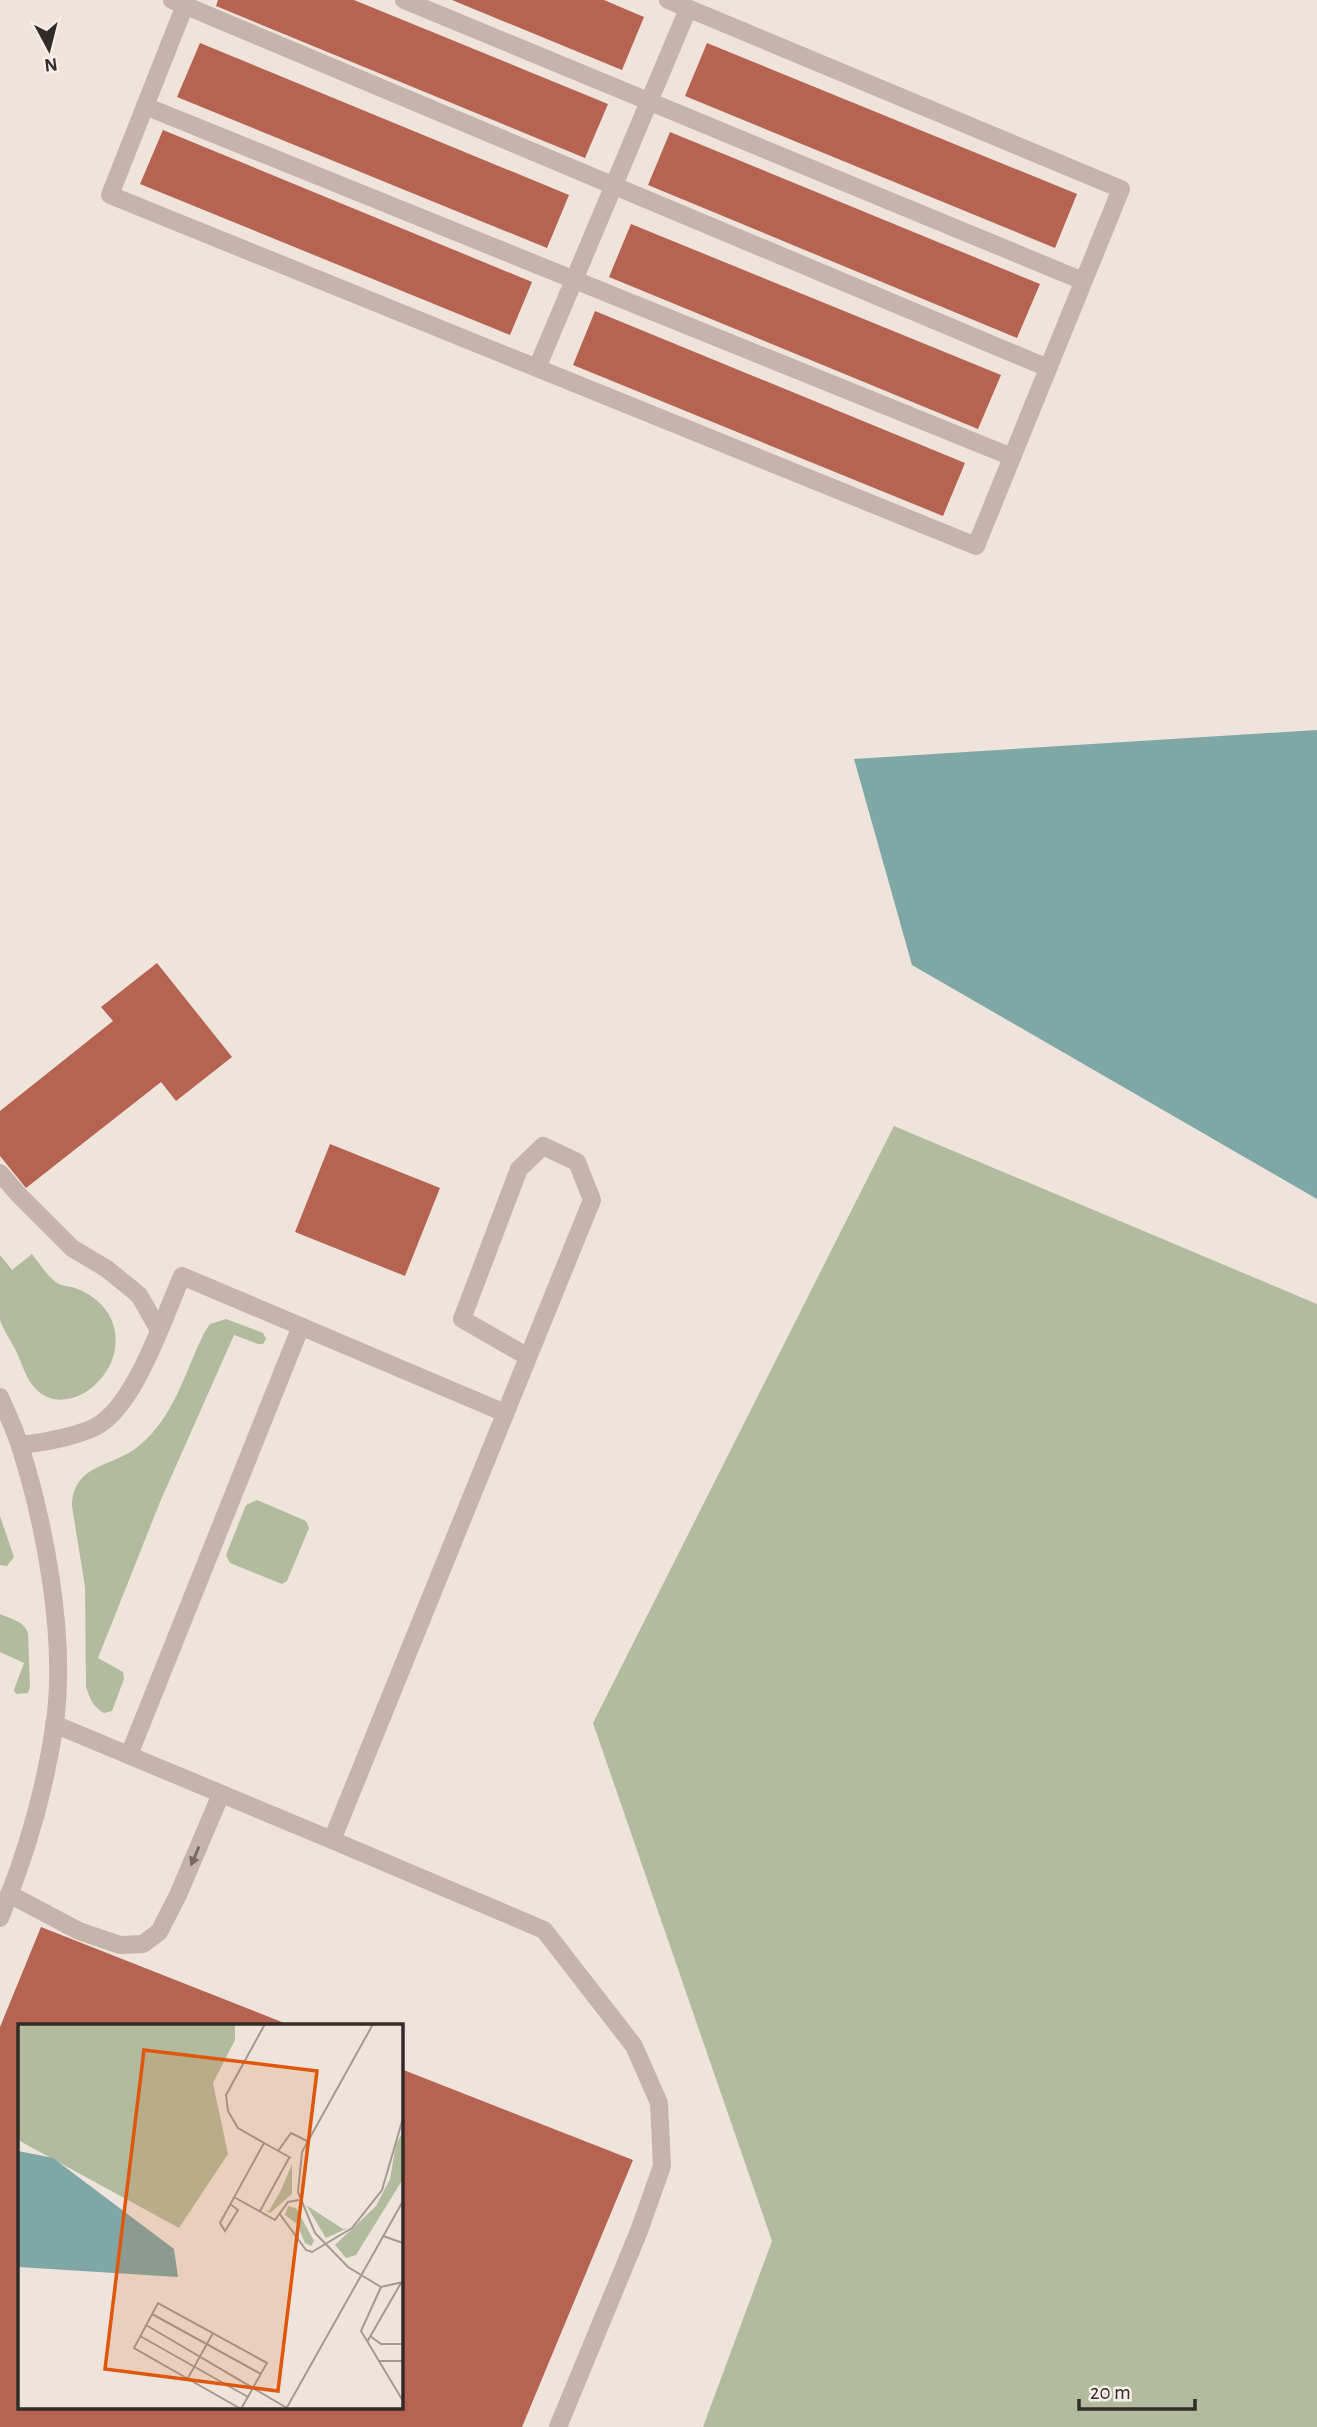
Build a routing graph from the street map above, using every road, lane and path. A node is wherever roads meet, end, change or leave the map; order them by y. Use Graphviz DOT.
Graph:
graph roads {
  1 [pos="404,0"];
  2 [pos="668,0"];
  3 [pos="181,2"];
  4 [pos="688,9"];
  5 [pos="649,101"];
  6 [pos="145,106"];
  7 [pos="614,186"];
  8 [pos="574,279"];
  9 [pos="1083,281"];
  10 [pos="537,368"];
  11 [pos="1048,368"];
  12 [pos="1012,457"];
  13 [pos="0,1173"];
  14 [pos="301,1326"];
  15 [pos="159,1330"];
  16 [pos="528,1357"];
  17 [pos="0,1397"];
  18 [pos="505,1413"];
  19 [pos="20,1445"];
  20 [pos="54,1724"];
  21 [pos="128,1755"];
  22 [pos="221,1794"];
  23 [pos="332,1840"];
  24 [pos="9,1894"];
  25 [pos="0,1918"];
  26 [pos="558,2427"];
  1 -- 5 [label="lane"];
  2 -- 4 [label="lane"];
  3 -- 6 [label="lane"];
  3 -- 7 [label="lane"];
  4 -- 5 [label="lane"];
  4 -- 9 [label="lane"];
  5 -- 7 [label="lane"];
  5 -- 9 [label="lane"];
  6 -- 8 [label="lane"];
  6 -- 10 [label="lane"];
  7 -- 8 [label="lane"];
  7 -- 11 [label="lane"];
  8 -- 10 [label="lane"];
  8 -- 12 [label="lane"];
  9 -- 11 [label="lane"];
  10 -- 12 [label="lane"];
  11 -- 12 [label="lane"];
  13 -- 15 [label="lane"];
  14 -- 15 [label="lane"];
  14 -- 18 [label="lane"];
  14 -- 21 [label="lane"];
  15 -- 19 [label="lane"];
  16 -- 16 [label="lane"];
  16 -- 18 [label="lane"];
  17 -- 19 [label="lane"];
  18 -- 23 [label="lane"];
  19 -- 20 [label="lane"];
  20 -- 21 [label="lane"];
  20 -- 24 [label="lane"];
  21 -- 22 [label="lane"];
  22 -- 23 [label="lane"];
  22 -- 24 [label="lane, one-way"];
  23 -- 26 [label="lane"];
  24 -- 25 [label="lane"];
}
